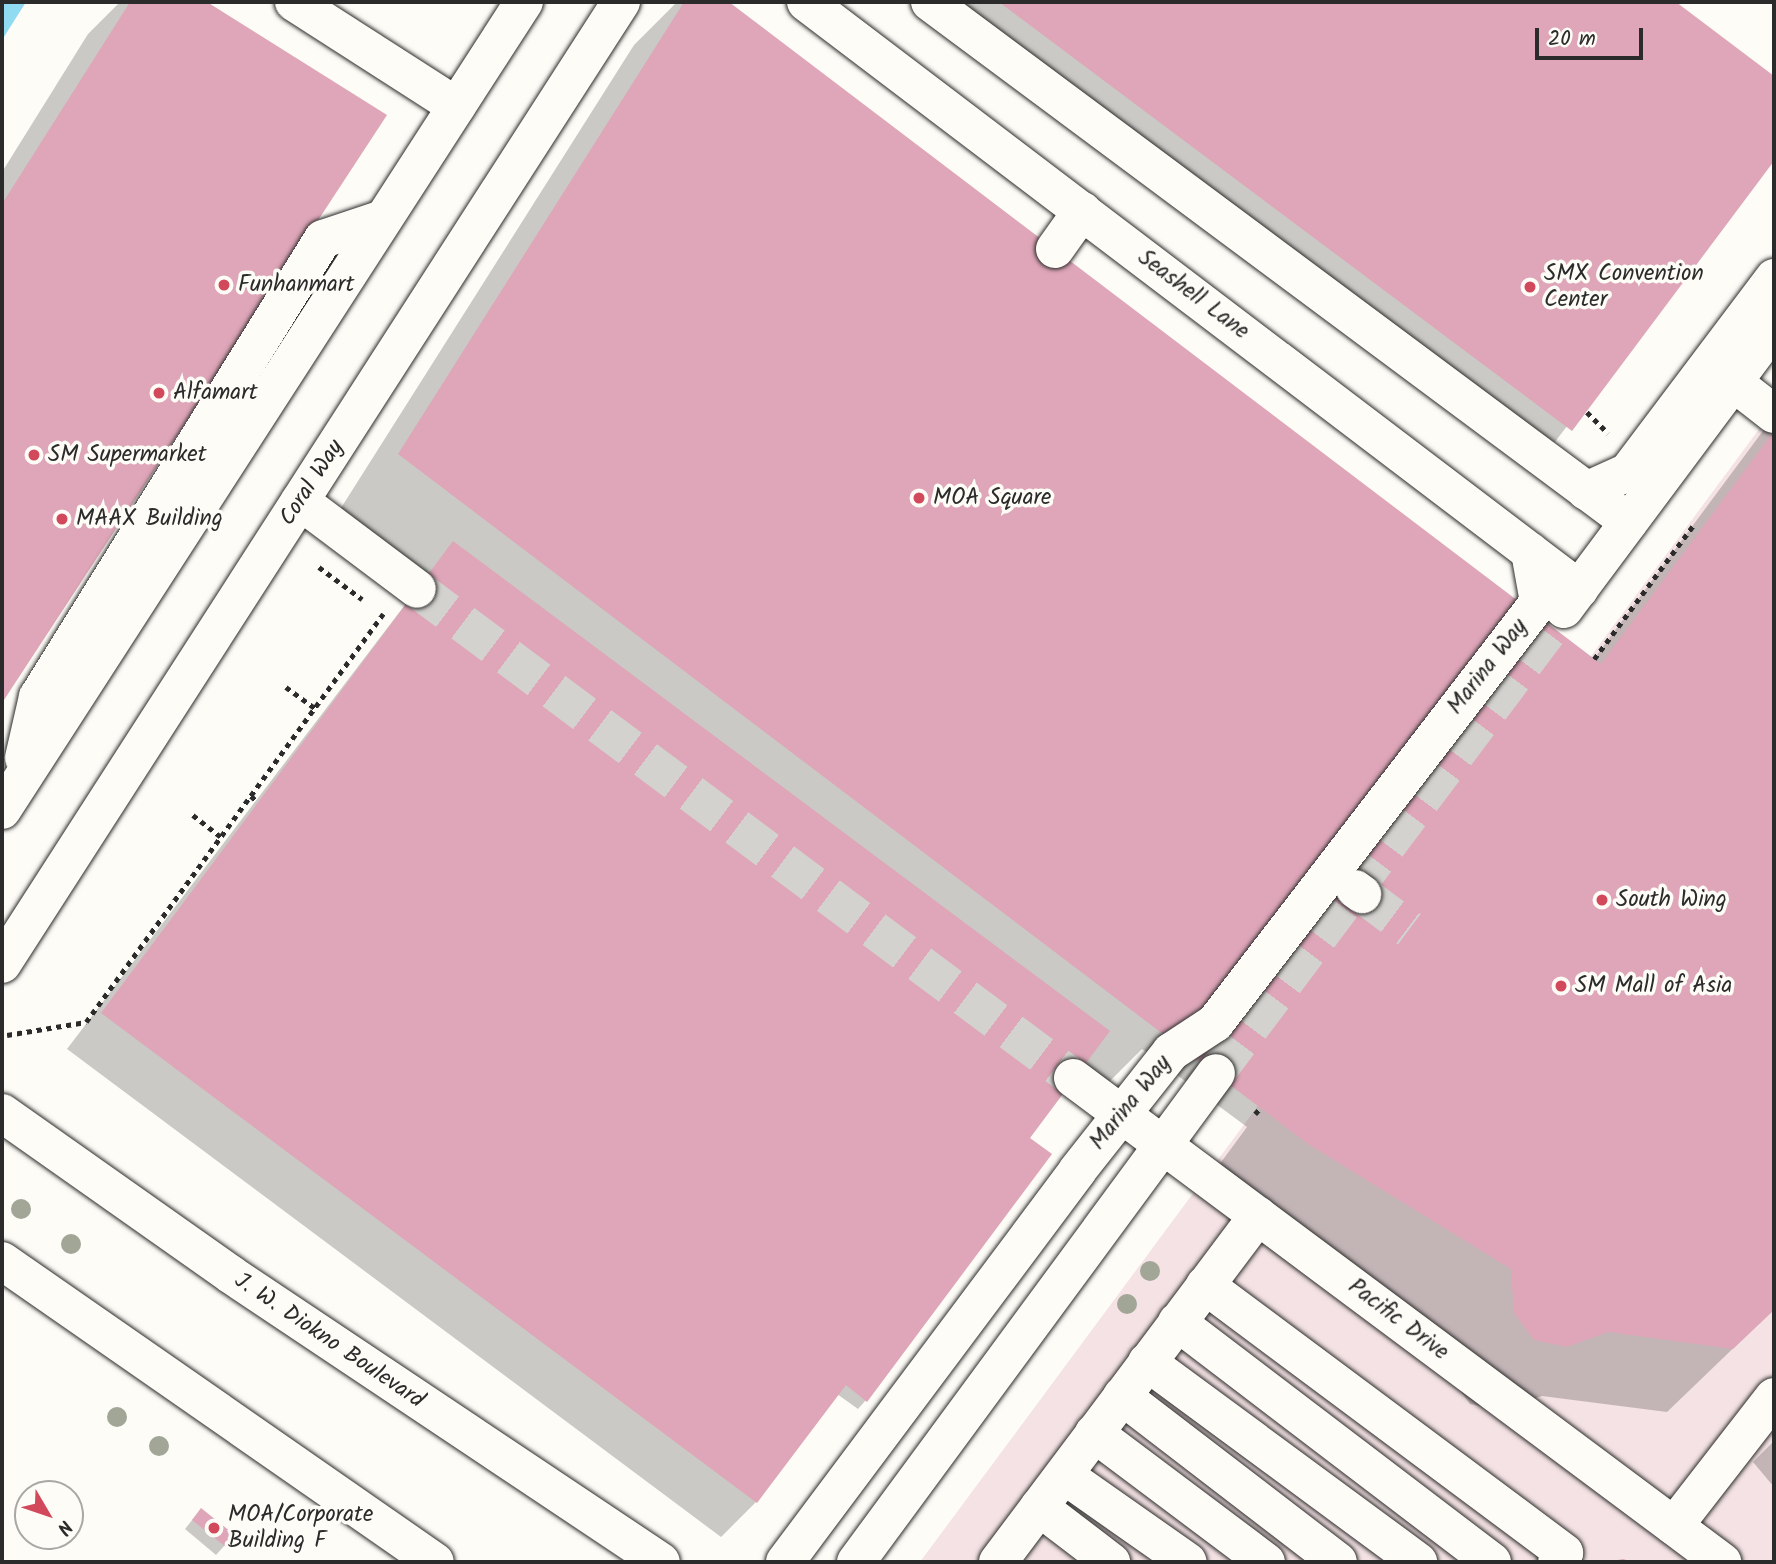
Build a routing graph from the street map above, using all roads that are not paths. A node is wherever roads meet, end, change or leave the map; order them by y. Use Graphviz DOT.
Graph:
graph roads {
  1 [pos="294,2"];
  2 [pos="524,2"];
  3 [pos="621,2"];
  4 [pos="806,2"];
  5 [pos="930,2"];
  6 [pos="456,106"];
  7 [pos="1082,211"];
  8 [pos="1055,249"];
  9 [pos="1774,278"];
  10 [pos="1774,327"];
  11 [pos="1733,382"];
  12 [pos="1774,414"];
  13 [pos="1586,491"];
  14 [pos="300,501"];
  15 [pos="1629,522"];
  16 [pos="1530,552"];
  17 [pos="417,589"];
  18 [pos="1578,589"];
  19 [pos="1552,626"];
  20 [pos="8,797"];
  21 [pos="2,964"];
  22 [pos="1216,1073"];
  23 [pos="1073,1078"];
  24 [pos="2,1113"];
  25 [pos="1122,1114"];
  26 [pos="1160,1143"];
  27 [pos="1258,1216"];
  28 [pos="2,1261"];
  29 [pos="1205,1285"];
  30 [pos="1177,1322"];
  31 [pos="1147,1362"];
  32 [pos="1122,1396"];
  33 [pos="1774,1397"];
  34 [pos="1372,1409"];
  35 [pos="1094,1433"];
  36 [pos="1343,1449"];
  37 [pos="1064,1475"];
  38 [pos="1316,1485"];
  39 [pos="1039,1507"];
  40 [pos="1287,1523"];
  41 [pos="1674,1526"];
  42 [pos="1014,1557"];
  43 [pos="1262,1561"];
  44 [pos="435,1562"];
  45 [pos="661,1562"];
  46 [pos="785,1562"];
  47 [pos="856,1562"];
  48 [pos="1111,1562"];
  49 [pos="1188,1562"];
  50 [pos="1338,1562"];
  51 [pos="1418,1562"];
  52 [pos="1492,1562"];
  53 [pos="1557,1562"];
  54 [pos="1722,1562"];
  1 -- 6 [label="street"];
  2 -- 6 [label="street"];
  3 -- 14 [label="street, Coral Way"];
  4 -- 7 [label="street, Seashell Lane"];
  5 -- 13 [label="street"];
  6 -- 20 [label="street"];
  7 -- 8 [label="street"];
  7 -- 16 [label="street, Seashell Lane"];
  9 -- 13 [label="street"];
  10 -- 11 [label="street, Marina Way"];
  11 -- 12 [label="street"];
  11 -- 15 [label="street, Marina Way"];
  13 -- 15 [label="street"];
  14 -- 17 [label="street"];
  14 -- 21 [label="street, Coral Way"];
  15 -- 18 [label="street, Marina Way"];
  16 -- 18 [label="street, Seashell Lane"];
  16 -- 25 [label="street, Marina Way"];
  18 -- 19 [label="street, Marina Way"];
  22 -- 26 [label="street, Marina Way"];
  23 -- 25 [label="street, Pacific Drive"];
  24 -- 45 [label="street, J. W. Diokno Boulevard"];
  25 -- 26 [label="street, Pacific Drive"];
  25 -- 46 [label="street, Marina Way"];
  26 -- 27 [label="street, Pacific Drive"];
  26 -- 47 [label="street, Marina Way"];
  27 -- 29 [label="street"];
  27 -- 41 [label="street, Pacific Drive"];
  28 -- 44 [label="street"];
  29 -- 30 [label="street"];
  29 -- 34 [label="street"];
  30 -- 31 [label="street"];
  30 -- 36 [label="street"];
  31 -- 32 [label="street"];
  31 -- 38 [label="street"];
  32 -- 35 [label="street"];
  32 -- 40 [label="street"];
  33 -- 41 [label="street"];
  34 -- 36 [label="street"];
  34 -- 53 [label="street"];
  35 -- 37 [label="street"];
  35 -- 43 [label="street"];
  36 -- 38 [label="street"];
  36 -- 52 [label="street"];
  37 -- 39 [label="street"];
  37 -- 49 [label="street"];
  38 -- 40 [label="street"];
  38 -- 51 [label="street"];
  39 -- 42 [label="street"];
  39 -- 48 [label="street"];
  40 -- 43 [label="street"];
  40 -- 50 [label="street"];
  41 -- 54 [label="street, Pacific Drive"];
}
